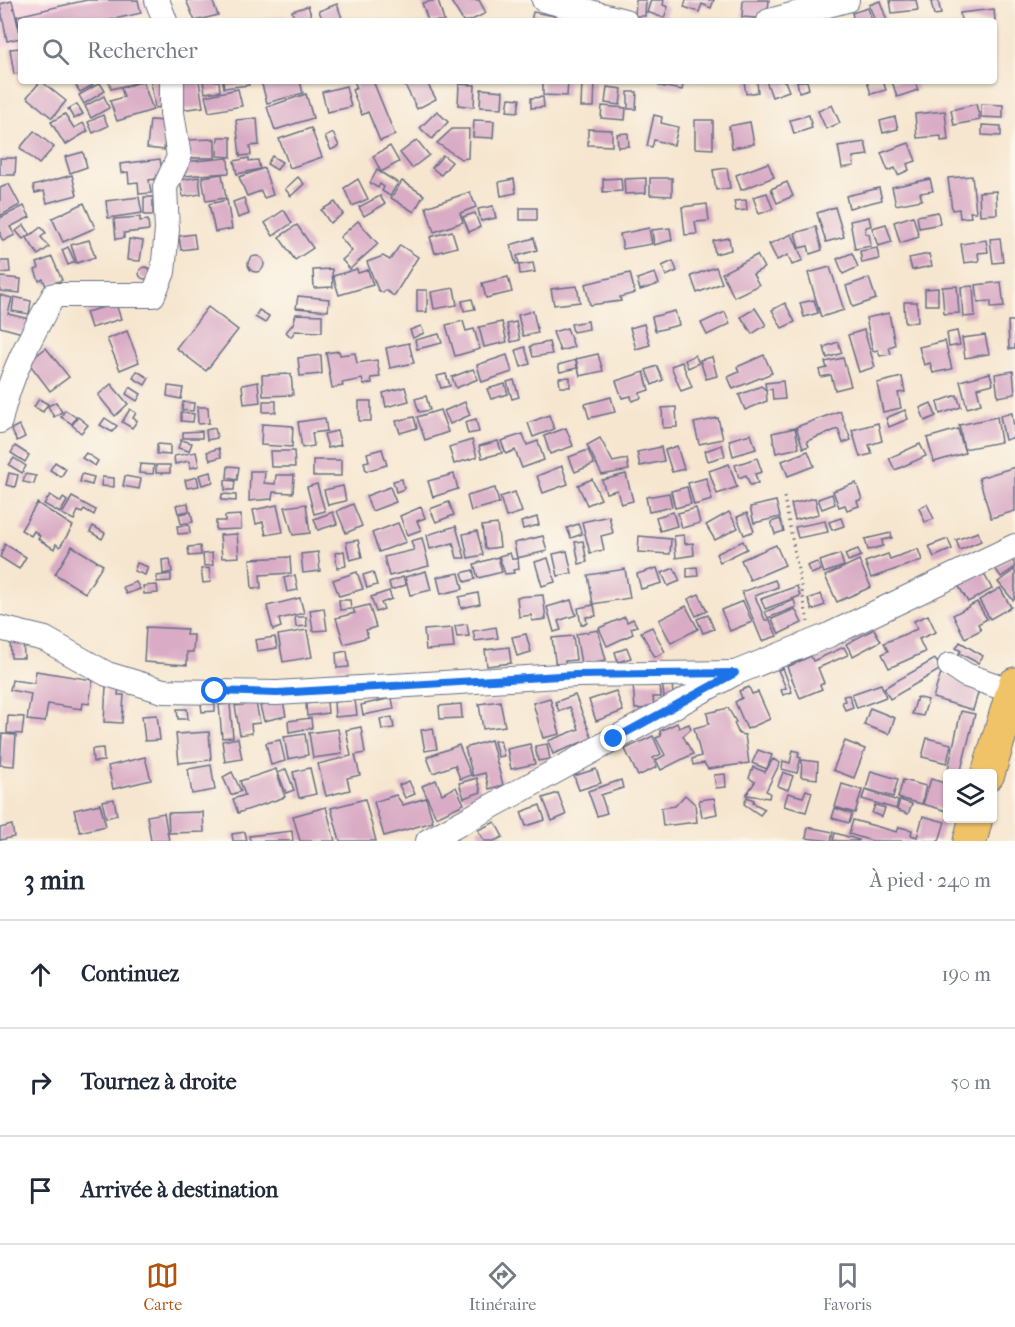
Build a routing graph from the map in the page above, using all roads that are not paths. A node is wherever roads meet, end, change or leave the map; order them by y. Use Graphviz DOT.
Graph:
graph roads {
  1 [pos="157,0"];
  2 [pos="544,0"];
  3 [pos="847,0"];
  4 [pos="164,18"];
  5 [pos="613,18"];
  6 [pos="780,18"];
  7 [pos="172,84"];
  8 [pos="0,421"];
  9 [pos="1015,546"];
  10 [pos="0,628"];
  11 [pos="950,665"];
  12 [pos="735,673"];
  13 [pos="1013,687"];
  14 [pos="989,769"];
  15 [pos="975,823"];
  16 [pos="428,841"];
  17 [pos="970,841"];
  1 -- 4 [label="street"];
  2 -- 5 [label="street"];
  3 -- 6 [label="street"];
  7 -- 8 [label="street"];
  9 -- 12 [label="street"];
  10 -- 12 [label="street"];
  11 -- 13 [label="street"];
  12 -- 16 [label="street"];
  13 -- 14 [label="highway"];
  15 -- 17 [label="highway"];
}
